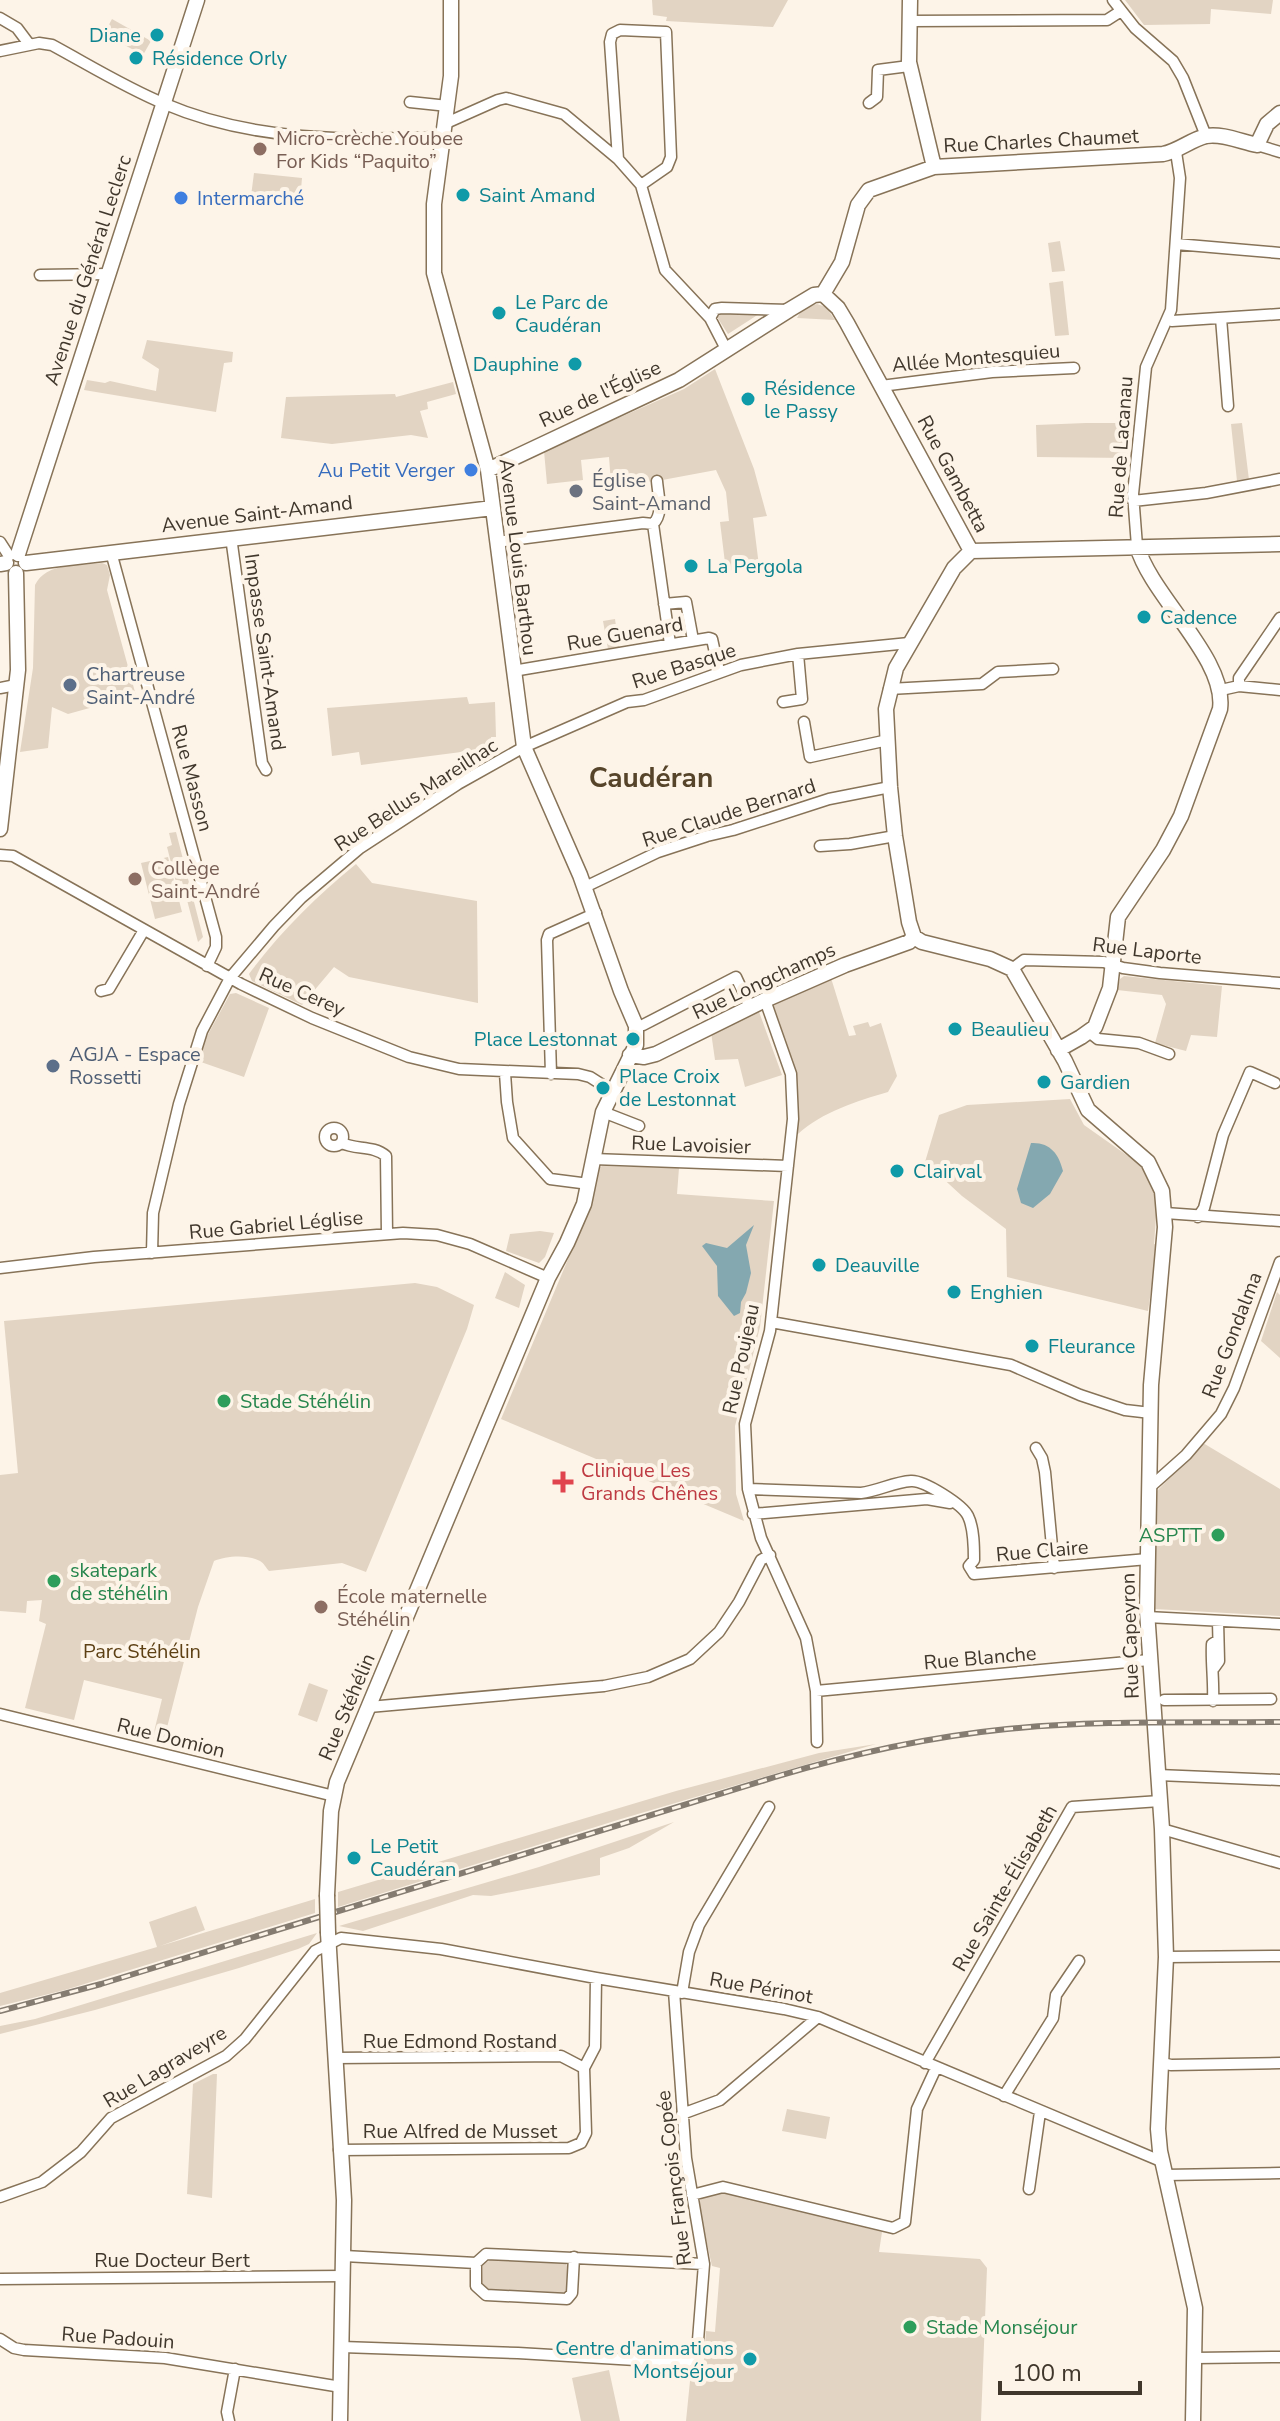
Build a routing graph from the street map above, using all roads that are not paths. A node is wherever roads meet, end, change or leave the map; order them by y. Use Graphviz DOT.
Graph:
graph roads {
  1 [pos="197,0"];
  2 [pos="451,0"];
  3 [pos="910,0"];
  4 [pos="1113,0"];
  5 [pos="1121,11"];
  6 [pos="0,18"];
  7 [pos="910,21"];
  8 [pos="29,44"];
  9 [pos="0,51"];
  10 [pos="909,66"];
  11 [pos="410,102"];
  12 [pos="869,103"];
  13 [pos="164,104"];
  14 [pos="448,106"];
  15 [pos="1280,113"];
  16 [pos="443,130"];
  17 [pos="1206,136"];
  18 [pos="1257,145"];
  19 [pos="1176,152"];
  20 [pos="1280,152"];
  21 [pos="618,159"];
  22 [pos="934,167"];
  23 [pos="641,185"];
  24 [pos="1176,244"];
  25 [pos="1280,253"];
  26 [pos="108,274"];
  27 [pos="40,275"];
  28 [pos="823,294"];
  29 [pos="789,310"];
  30 [pos="1280,314"];
  31 [pos="710,318"];
  32 [pos="1221,318"];
  33 [pos="1168,319"];
  34 [pos="726,349"];
  35 [pos="1074,368"];
  36 [pos="881,386"];
  37 [pos="1228,406"];
  38 [pos="488,470"];
  39 [pos="1280,479"];
  40 [pos="657,481"];
  41 [pos="1133,501"];
  42 [pos="493,508"];
  43 [pos="653,524"];
  44 [pos="231,537"];
  45 [pos="0,542"];
  46 [pos="497,542"];
  47 [pos="1280,544"];
  48 [pos="1137,546"];
  49 [pos="971,551"];
  50 [pos="111,552"];
  51 [pos="13,562"];
  52 [pos="664,604"];
  53 [pos="1280,618"];
  54 [pos="693,640"];
  55 [pos="909,643"];
  56 [pos="670,644"];
  57 [pos="798,654"];
  58 [pos="1053,669"];
  59 [pos="513,671"];
  60 [pos="719,671"];
  61 [pos="16,685"];
  62 [pos="1239,686"];
  63 [pos="0,688"];
  64 [pos="889,689"];
  65 [pos="1221,690"];
  66 [pos="1280,690"];
  67 [pos="783,702"];
  68 [pos="804,722"];
  69 [pos="888,740"];
  70 [pos="524,747"];
  71 [pos="266,770"];
  72 [pos="890,787"];
  73 [pos="0,829"];
  74 [pos="895,836"];
  75 [pos="820,846"];
  76 [pos="0,855"];
  77 [pos="585,887"];
  78 [pos="596,913"];
  79 [pos="144,930"];
  80 [pos="914,937"];
  81 [pos="1113,965"];
  82 [pos="207,966"];
  83 [pos="1012,969"];
  84 [pos="230,978"];
  85 [pos="1280,983"];
  86 [pos="101,991"];
  87 [pos="621,991"];
  88 [pos="765,1000"];
  89 [pos="750,1007"];
  90 [pos="636,1026"];
  91 [pos="1089,1032"];
  92 [pos="1058,1050"];
  93 [pos="1169,1054"];
  94 [pos="630,1055"];
  95 [pos="505,1073"];
  96 [pos="551,1074"];
  97 [pos="1275,1083"];
  98 [pos="612,1091"];
  99 [pos="603,1112"];
  100 [pos="639,1126"];
  101 [pos="342,1143"];
  102 [pos="593,1159"];
  103 [pos="788,1166"];
  104 [pos="589,1184"];
  105 [pos="1165,1213"];
  106 [pos="1198,1217"];
  107 [pos="1280,1221"];
  108 [pos="387,1234"];
  109 [pos="152,1253"];
  110 [pos="1280,1262"];
  111 [pos="0,1268"];
  112 [pos="548,1278"];
  113 [pos="771,1322"];
  114 [pos="1151,1413"];
  115 [pos="1036,1448"];
  116 [pos="1149,1488"];
  117 [pos="748,1489"];
  118 [pos="861,1493"];
  119 [pos="952,1503"];
  120 [pos="862,1506"];
  121 [pos="753,1514"];
  122 [pos="770,1555"];
  123 [pos="1148,1559"];
  124 [pos="1054,1568"];
  125 [pos="1147,1617"];
  126 [pos="1218,1621"];
  127 [pos="1280,1624"];
  128 [pos="1149,1660"];
  129 [pos="816,1691"];
  130 [pos="1271,1699"];
  131 [pos="1164,1700"];
  132 [pos="1213,1701"];
  133 [pos="369,1707"];
  134 [pos="0,1714"];
  135 [pos="817,1742"];
  136 [pos="1158,1775"];
  137 [pos="1280,1780"];
  138 [pos="334,1796"];
  139 [pos="1160,1801"];
  140 [pos="769,1807"];
  141 [pos="1162,1829"];
  142 [pos="1280,1863"];
  143 [pos="328,1938"];
  144 [pos="1280,1956"];
  145 [pos="1166,1957"];
  146 [pos="1079,1961"];
  147 [pos="596,1978"];
  148 [pos="678,1992"];
  149 [pos="818,2017"];
  150 [pos="334,2058"];
  151 [pos="925,2063"];
  152 [pos="1162,2063"];
  153 [pos="1280,2063"];
  154 [pos="584,2068"];
  155 [pos="936,2068"];
  156 [pos="1004,2096"];
  157 [pos="1040,2112"];
  158 [pos="682,2114"];
  159 [pos="339,2150"];
  160 [pos="1164,2168"];
  161 [pos="1280,2173"];
  162 [pos="1029,2189"];
  163 [pos="692,2195"];
  164 [pos="0,2197"];
  165 [pos="344,2256"];
  166 [pos="574,2257"];
  167 [pos="476,2263"];
  168 [pos="704,2264"];
  169 [pos="344,2276"];
  170 [pos="0,2279"];
  171 [pos="0,2339"];
  172 [pos="342,2347"];
  173 [pos="1280,2357"];
  174 [pos="1195,2358"];
  175 [pos="235,2369"];
  176 [pos="341,2387"];
  177 [pos="229,2421"];
  178 [pos="340,2421"];
  179 [pos="1193,2421"];
  1 -- 13 [label="street, Avenue du Général Leclerc"];
  2 -- 14 [label="street, Avenue Louis Barthou"];
  3 -- 7 [label="street"];
  4 -- 5 [label="street"];
  5 -- 7 [label="street"];
  5 -- 17 [label="street"];
  6 -- 8 [label="street"];
  7 -- 10 [label="street"];
  8 -- 9 [label="street"];
  8 -- 13 [label="street"];
  10 -- 12 [label="street"];
  10 -- 22 [label="street"];
  11 -- 14 [label="street"];
  13 -- 16 [label="street"];
  13 -- 26 [label="street, Avenue du Général Leclerc"];
  14 -- 16 [label="street, Avenue Louis Barthou"];
  15 -- 18 [label="street"];
  16 -- 21 [label="street"];
  16 -- 38 [label="street, Avenue Louis Barthou"];
  17 -- 18 [label="street"];
  17 -- 19 [label="street, Rue Charles Chaumet"];
  18 -- 20 [label="street"];
  19 -- 22 [label="street, Rue Charles Chaumet"];
  19 -- 24 [label="street, Rue de Lacanau"];
  21 -- 23 [label="street"];
  21 -- 23 [label="street"];
  22 -- 28 [label="street, Rue Charles Chaumet"];
  23 -- 31 [label="street"];
  24 -- 25 [label="street"];
  24 -- 33 [label="street, Rue de Lacanau"];
  26 -- 27 [label="street"];
  26 -- 51 [label="street, Avenue du Général Leclerc"];
  28 -- 29 [label="street, Rue de l'Église"];
  28 -- 36 [label="street, Rue Gambetta"];
  29 -- 31 [label="street"];
  29 -- 34 [label="street, Rue de l'Église"];
  30 -- 32 [label="street"];
  31 -- 34 [label="street"];
  32 -- 33 [label="street"];
  32 -- 37 [label="street"];
  33 -- 41 [label="street, Rue de Lacanau"];
  34 -- 38 [label="street, Rue de l'Église"];
  35 -- 36 [label="street, Allée Montesquieu"];
  36 -- 49 [label="street, Rue Gambetta"];
  38 -- 42 [label="street, Avenue Louis Barthou"];
  39 -- 41 [label="street"];
  40 -- 43 [label="street"];
  41 -- 48 [label="street, Rue de Lacanau"];
  42 -- 44 [label="street, Avenue Saint-Amand"];
  42 -- 46 [label="street, Avenue Louis Barthou"];
  43 -- 46 [label="street"];
  43 -- 52 [label="street"];
  44 -- 50 [label="street, Avenue Saint-Amand"];
  44 -- 71 [label="street, Impasse Saint-Amand"];
  45 -- 51 [label="street"];
  46 -- 59 [label="street, Avenue Louis Barthou"];
  47 -- 48 [label="street"];
  48 -- 49 [label="street"];
  48 -- 65 [label="street, Rue de Lacanau"];
  49 -- 55 [label="street, Rue Gambetta"];
  50 -- 51 [label="street, Avenue Saint-Amand"];
  50 -- 82 [label="street, Rue Masson"];
  51 -- 61 [label="street, Avenue du Général Leclerc"];
  52 -- 54 [label="street"];
  52 -- 56 [label="street"];
  53 -- 62 [label="street"];
  54 -- 56 [label="street, Rue Guenard"];
  54 -- 60 [label="street, Rue Guenard"];
  55 -- 57 [label="street, Rue Basque"];
  55 -- 64 [label="street, Rue Gambetta"];
  56 -- 59 [label="street, Rue Guenard"];
  57 -- 60 [label="street, Rue Basque"];
  57 -- 67 [label="street"];
  58 -- 64 [label="street"];
  59 -- 70 [label="street, Avenue Louis Barthou"];
  60 -- 70 [label="street, Rue Basque"];
  61 -- 63 [label="street"];
  61 -- 73 [label="street, Avenue du Général Leclerc"];
  62 -- 65 [label="street"];
  62 -- 66 [label="street"];
  64 -- 69 [label="street, Rue Gambetta"];
  65 -- 81 [label="street"];
  68 -- 69 [label="street"];
  69 -- 72 [label="street, Rue Gambetta"];
  70 -- 77 [label="street, Avenue Louis Barthou"];
  70 -- 84 [label="street, Rue Bellus Mareilhac"];
  72 -- 74 [label="street, Rue Gambetta"];
  72 -- 77 [label="street, Rue Claude Bernard"];
  74 -- 75 [label="street"];
  74 -- 80 [label="street, Rue Gambetta"];
  76 -- 79 [label="street, Rue Cerey"];
  77 -- 78 [label="street, Avenue Louis Barthou"];
  78 -- 87 [label="street, Avenue Louis Barthou"];
  78 -- 96 [label="street"];
  79 -- 82 [label="street, Rue Cerey"];
  79 -- 86 [label="street"];
  80 -- 83 [label="street"];
  80 -- 88 [label="street, Rue Longchamps"];
  81 -- 83 [label="street, Rue Laporte"];
  81 -- 85 [label="street, Rue Laporte"];
  81 -- 91 [label="street"];
  82 -- 84 [label="street, Rue Cerey"];
  83 -- 92 [label="street, Rue Capeyron"];
  84 -- 95 [label="street, Rue Cerey"];
  84 -- 109 [label="street, Rue Bellus Mareilhac"];
  87 -- 90 [label="street, Avenue Louis Barthou"];
  87 -- 94 [label="street"];
  88 -- 89 [label="street, Rue Longchamps"];
  88 -- 103 [label="street, Rue Poujeau"];
  89 -- 90 [label="street"];
  89 -- 94 [label="street, Rue Longchamps"];
  90 -- 94 [label="street"];
  91 -- 92 [label="street"];
  91 -- 93 [label="street"];
  92 -- 105 [label="street, Rue Capeyron"];
  94 -- 98 [label="street, Rue Stéhélin"];
  95 -- 96 [label="street, Rue Cerey"];
  95 -- 104 [label="street"];
  96 -- 98 [label="street, Rue Cerey"];
  97 -- 106 [label="street"];
  98 -- 99 [label="street, Rue Stéhélin"];
  99 -- 100 [label="street"];
  99 -- 102 [label="street, Rue Stéhélin"];
  101 -- 108 [label="street"];
  102 -- 103 [label="street, Rue Lavoisier"];
  102 -- 104 [label="street, Rue Stéhélin"];
  103 -- 113 [label="street, Rue Poujeau"];
  104 -- 112 [label="street, Rue Stéhélin"];
  105 -- 106 [label="street"];
  105 -- 114 [label="street, Rue Capeyron"];
  106 -- 107 [label="street"];
  108 -- 109 [label="street, Rue Gabriel Léglise"];
  108 -- 112 [label="street, Rue Gabriel Léglise"];
  109 -- 111 [label="street, Rue Gabriel Léglise"];
  110 -- 116 [label="street, Rue Gondalma"];
  112 -- 133 [label="street, Rue Stéhélin"];
  113 -- 114 [label="street"];
  113 -- 117 [label="street, Rue Poujeau"];
  114 -- 116 [label="street, Rue Capeyron"];
  115 -- 124 [label="street"];
  116 -- 123 [label="street, Rue Capeyron"];
  117 -- 118 [label="street, Rue Claire"];
  117 -- 121 [label="street, Rue Poujeau"];
  118 -- 119 [label="street, Rue Claire"];
  118 -- 120 [label="street"];
  119 -- 120 [label="street"];
  119 -- 124 [label="street, Rue Claire"];
  120 -- 121 [label="street"];
  121 -- 122 [label="street, Rue Poujeau"];
  122 -- 129 [label="street, Rue Poujeau"];
  122 -- 133 [label="street"];
  123 -- 124 [label="street, Rue Claire"];
  123 -- 125 [label="street, Rue Capeyron"];
  125 -- 126 [label="street"];
  125 -- 128 [label="street, Rue Capeyron"];
  126 -- 127 [label="street"];
  126 -- 132 [label="street"];
  128 -- 129 [label="street, Rue Blanche"];
  128 -- 136 [label="street, Rue Capeyron"];
  129 -- 135 [label="street, Rue Poujeau"];
  130 -- 132 [label="street"];
  131 -- 132 [label="street"];
  133 -- 138 [label="street, Rue Stéhélin"];
  134 -- 138 [label="street, Rue Domion"];
  136 -- 137 [label="street"];
  136 -- 139 [label="street, Rue Capeyron"];
  138 -- 143 [label="street, Rue Stéhélin, bridge"];
  139 -- 141 [label="street, Rue Capeyron"];
  139 -- 151 [label="street, Rue Sainte-Élisabeth"];
  140 -- 148 [label="street, Rue François Copée"];
  141 -- 142 [label="street"];
  141 -- 145 [label="street, Rue Capeyron"];
  143 -- 147 [label="street, Rue Périnot"];
  143 -- 150 [label="street, Rue Stéhélin"];
  143 -- 164 [label="street, Rue Lagraveyre"];
  144 -- 145 [label="street"];
  145 -- 152 [label="street, Rue Capeyron"];
  146 -- 156 [label="street"];
  147 -- 148 [label="street, Rue Périnot"];
  147 -- 154 [label="street"];
  148 -- 149 [label="street, Rue Périnot"];
  148 -- 158 [label="street, Rue François Copée"];
  149 -- 151 [label="street, Rue Périnot"];
  149 -- 158 [label="street"];
  150 -- 154 [label="street, Rue Edmond Rostand"];
  150 -- 159 [label="street, Rue Stéhélin"];
  151 -- 155 [label="street, Rue Périnot"];
  152 -- 153 [label="street"];
  152 -- 160 [label="street, Rue Capeyron"];
  154 -- 159 [label="street, Rue Alfred de Musset"];
  155 -- 156 [label="street, Rue Périnot"];
  155 -- 163 [label="street"];
  156 -- 157 [label="street, Rue Périnot"];
  157 -- 160 [label="street, Rue Périnot"];
  157 -- 162 [label="street"];
  158 -- 163 [label="street, Rue François Copée"];
  159 -- 165 [label="street, Rue Stéhélin"];
  160 -- 161 [label="street"];
  160 -- 174 [label="street, Rue Capeyron"];
  163 -- 168 [label="street, Rue François Copée"];
  165 -- 167 [label="street"];
  165 -- 169 [label="street, Rue Stéhélin"];
  166 -- 167 [label="street"];
  166 -- 167 [label="street"];
  166 -- 168 [label="street"];
  168 -- 172 [label="street, Rue François Copée"];
  169 -- 170 [label="street, Rue Docteur Bert"];
  169 -- 172 [label="street, Rue Stéhélin"];
  171 -- 175 [label="street, Rue Padouin"];
  172 -- 176 [label="street, Rue Stéhélin"];
  173 -- 174 [label="street"];
  174 -- 179 [label="street, Rue Capeyron"];
  175 -- 176 [label="street, Rue Padouin"];
  175 -- 177 [label="street"];
  176 -- 178 [label="street, Rue Stéhélin"];
}
